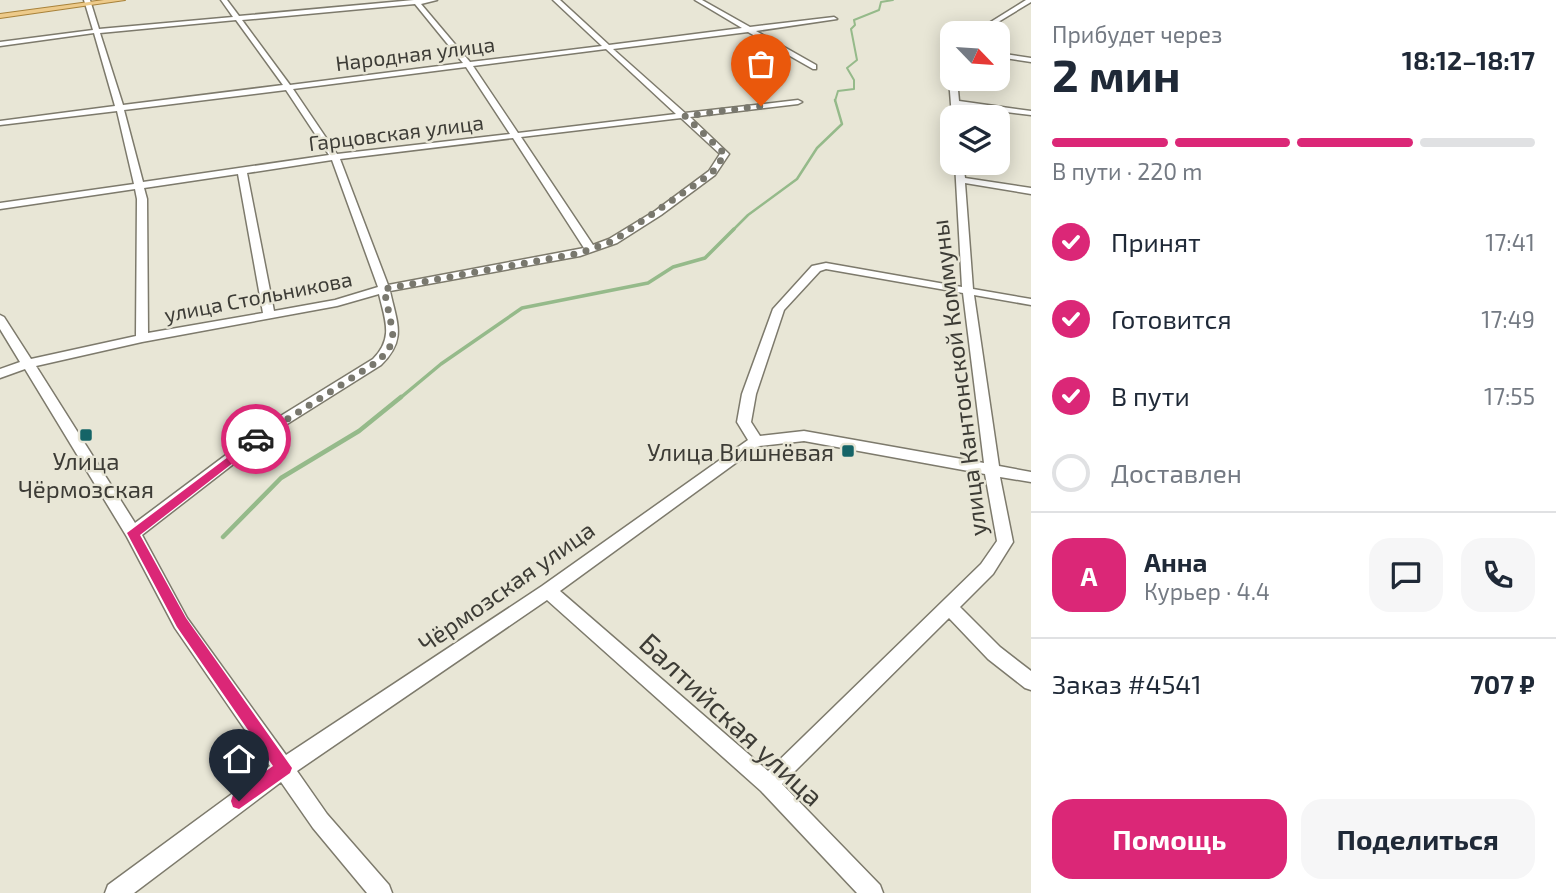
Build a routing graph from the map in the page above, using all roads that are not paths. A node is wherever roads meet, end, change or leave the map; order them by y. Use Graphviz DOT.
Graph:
graph roads {
  1 [pos="121,0"];
  2 [pos="224,0"];
  3 [pos="435,0"];
  4 [pos="556,0"];
  5 [pos="698,0"];
  6 [pos="1030,0"];
  7 [pos="419,1"];
  8 [pos="87,2"];
  9 [pos="0,16"];
  10 [pos="236,18"];
  11 [pos="834,19"];
  12 [pos="996,21"];
  13 [pos="748,29"];
  14 [pos="97,31"];
  15 [pos="0,44"];
  16 [pos="607,46"];
  17 [pos="1010,57"];
  18 [pos="1031,60"];
  19 [pos="468,64"];
  20 [pos="813,67"];
  21 [pos="288,87"];
  22 [pos="954,91"];
  23 [pos="797,102"];
  24 [pos="955,103"];
  25 [pos="120,107"];
  26 [pos="1031,113"];
  27 [pos="685,116"];
  28 [pos="0,124"];
  29 [pos="516,135"];
  30 [pos="335,157"];
  31 [pos="242,169"];
  32 [pos="960,175"];
  33 [pos="961,180"];
  34 [pos="139,185"];
  35 [pos="1031,191"];
  36 [pos="0,206"];
  37 [pos="590,249"];
  38 [pos="384,289"];
  39 [pos="968,291"];
  40 [pos="1031,302"];
  41 [pos="268,313"];
  42 [pos="0,319"];
  43 [pos="142,338"];
  44 [pos="27,364"];
  45 [pos="0,374"];
  46 [pos="756,441"];
  47 [pos="992,470"];
  48 [pos="1031,477"];
  49 [pos="133,533"];
  50 [pos="548,591"];
  51 [pos="949,607"];
  52 [pos="1031,682"];
  53 [pos="284,768"];
  54 [pos="768,784"];
  55 [pos="116,893"];
  56 [pos="381,893"];
  57 [pos="872,893"];
  1 -- 8 [label="main road"];
  2 -- 10 [label="street"];
  3 -- 7 [label="street"];
  4 -- 16 [label="street, улица Стольникова"];
  5 -- 13 [label="street"];
  6 -- 12 [label="street"];
  7 -- 10 [label="street"];
  7 -- 19 [label="street"];
  8 -- 9 [label="main road"];
  8 -- 14 [label="street"];
  10 -- 14 [label="street"];
  10 -- 21 [label="street"];
  11 -- 13 [label="street, Народная улица"];
  13 -- 16 [label="street, Народная улица"];
  13 -- 20 [label="street"];
  14 -- 15 [label="street"];
  14 -- 25 [label="street"];
  16 -- 19 [label="street, Народная улица"];
  16 -- 27 [label="street, улица Стольникова"];
  17 -- 18 [label="street"];
  19 -- 21 [label="street, Народная улица"];
  19 -- 29 [label="street"];
  21 -- 25 [label="street, Народная улица"];
  21 -- 30 [label="street"];
  22 -- 24 [label="street"];
  23 -- 27 [label="street, Гарцовская улица"];
  24 -- 26 [label="street"];
  25 -- 28 [label="street, Народная улица"];
  25 -- 34 [label="street"];
  27 -- 29 [label="street, Гарцовская улица"];
  27 -- 37 [label="street, улица Стольникова"];
  29 -- 30 [label="street, Гарцовская улица"];
  29 -- 37 [label="street"];
  30 -- 31 [label="street, Гарцовская улица"];
  30 -- 38 [label="street"];
  31 -- 34 [label="street, Гарцовская улица"];
  31 -- 41 [label="street"];
  32 -- 33 [label="street, улица Кантонской Коммуны"];
  33 -- 35 [label="street"];
  33 -- 39 [label="street, улица Кантонской Коммуны"];
  34 -- 36 [label="street, Гарцовская улица"];
  34 -- 43 [label="street"];
  37 -- 38 [label="street, улица Стольникова"];
  38 -- 41 [label="street, улица Стольникова"];
  38 -- 49 [label="street"];
  39 -- 40 [label="street"];
  39 -- 46 [label="street"];
  39 -- 47 [label="street, улица Кантонской Коммуны"];
  41 -- 43 [label="street, улица Стольникова"];
  42 -- 44 [label="street"];
  43 -- 44 [label="street, улица Стольникова"];
  44 -- 45 [label="street, улица Стольникова"];
  44 -- 49 [label="street"];
  46 -- 47 [label="street"];
  46 -- 50 [label="street, Чёрмозская улица"];
  47 -- 48 [label="street"];
  47 -- 51 [label="street, улица Кантонской Коммуны"];
  49 -- 53 [label="street"];
  50 -- 53 [label="street, Чёрмозская улица"];
  50 -- 54 [label="street, Балтийская улица"];
  51 -- 52 [label="street"];
  51 -- 54 [label="street, улица Кантонской Коммуны"];
  53 -- 55 [label="street, Чёрмозская улица"];
  53 -- 56 [label="street"];
  54 -- 57 [label="street, Балтийская улица"];
}
